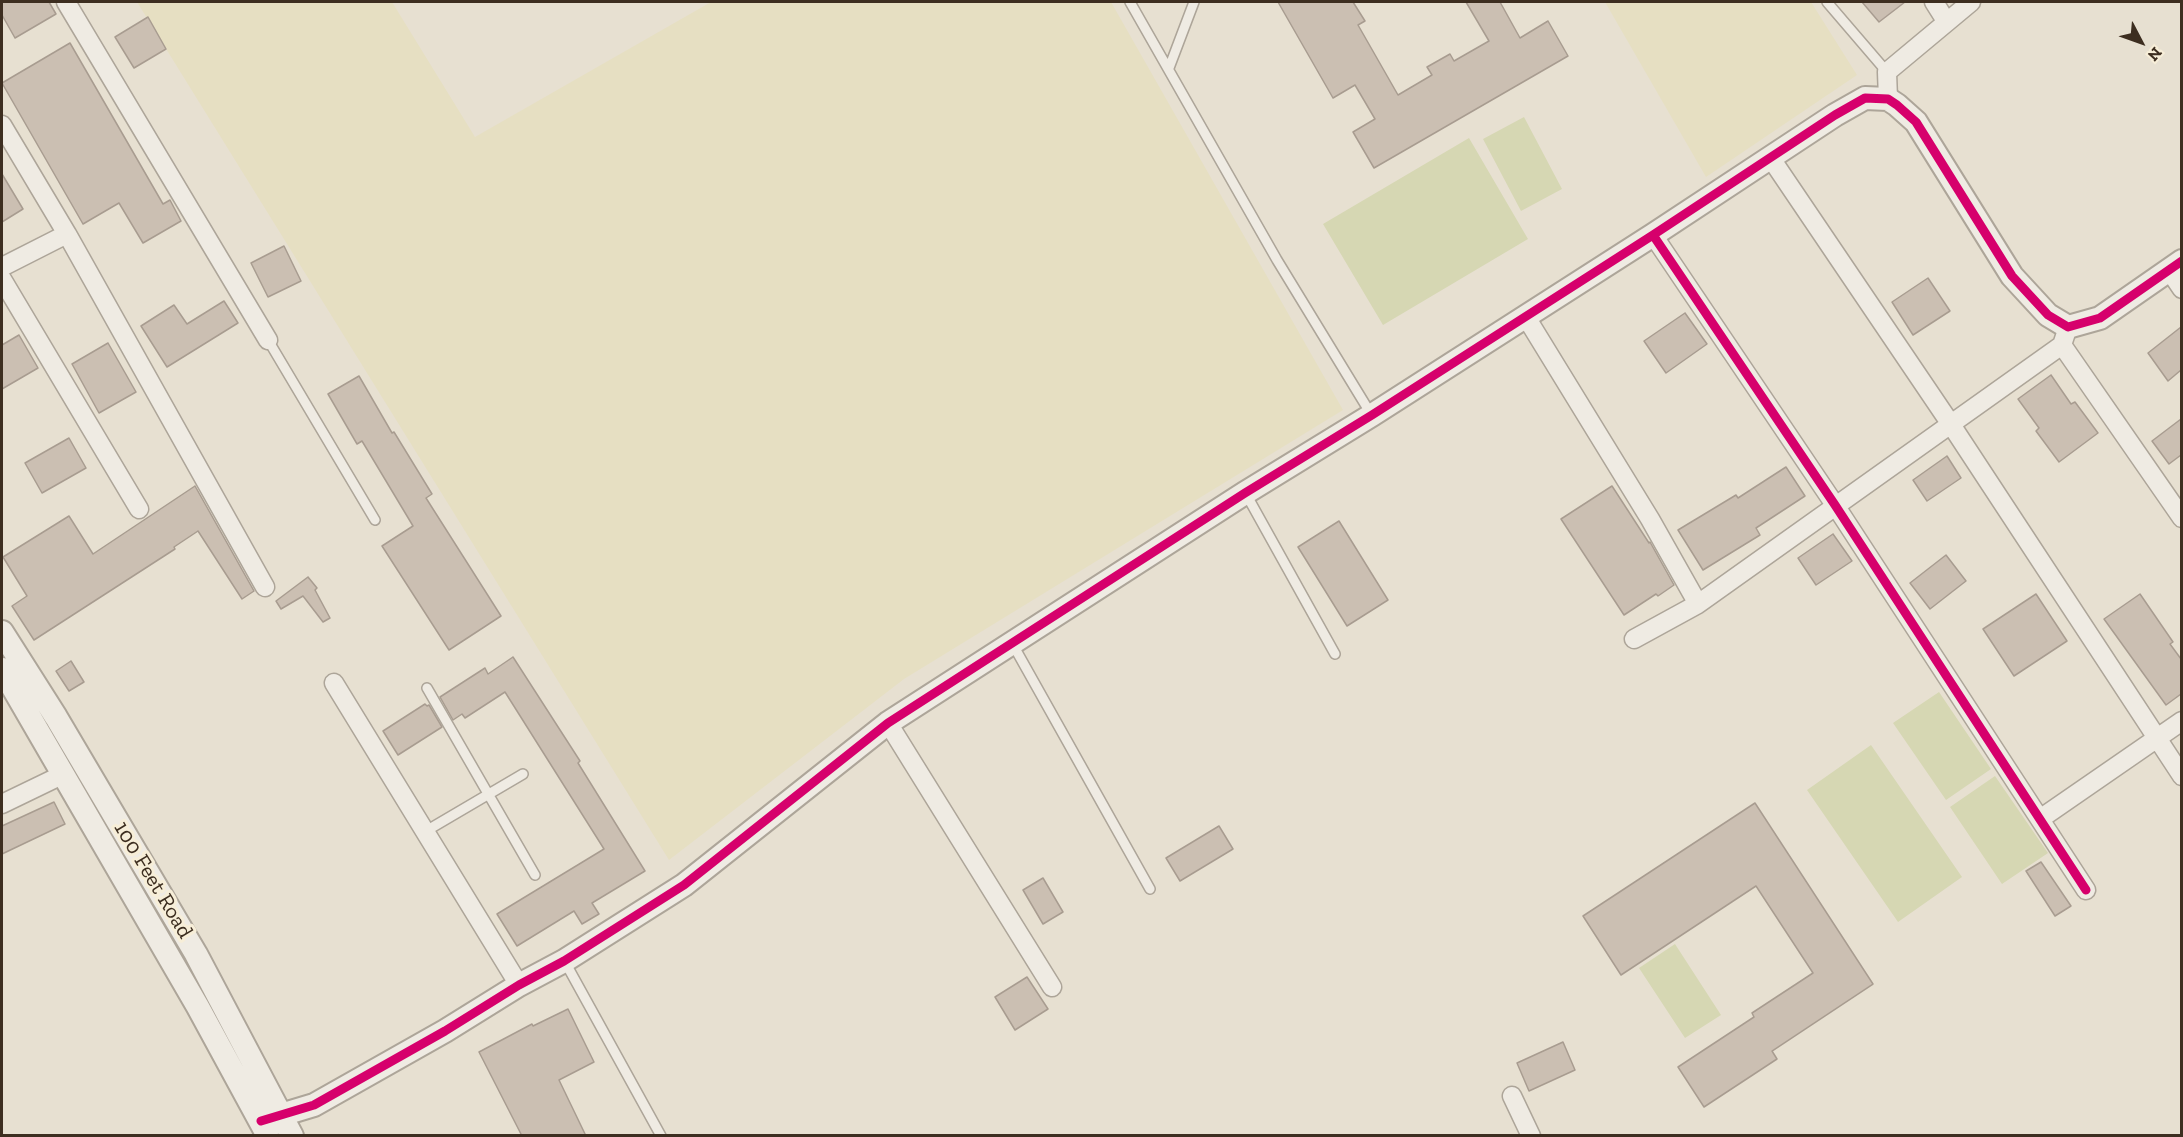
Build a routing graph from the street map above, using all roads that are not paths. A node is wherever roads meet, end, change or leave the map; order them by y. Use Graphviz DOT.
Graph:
graph roads {
  1 [pos="66,2"];
  2 [pos="1130,2"];
  3 [pos="1194,2"];
  4 [pos="1827,2"];
  5 [pos="1934,2"];
  6 [pos="1971,2"];
  7 [pos="1946,21"];
  8 [pos="1168,68"];
  9 [pos="1887,72"];
  10 [pos="1888,99"];
  11 [pos="2,125"];
  12 [pos="1770,157"];
  13 [pos="67,234"];
  14 [pos="1653,235"];
  15 [pos="2,267"];
  16 [pos="2177,273"];
  17 [pos="2,279"];
  18 [pos="1526,316"];
  19 [pos="2065,336"];
  20 [pos="268,340"];
  21 [pos="1372,415"];
  22 [pos="1950,423"];
  23 [pos="1245,493"];
  24 [pos="1835,505"];
  25 [pos="139,509"];
  26 [pos="2181,518"];
  27 [pos="375,520"];
  28 [pos="265,587"];
  29 [pos="1698,603"];
  30 [pos="2,632"];
  31 [pos="1634,639"];
  32 [pos="1012,643"];
  33 [pos="1335,654"];
  34 [pos="2,669"];
  35 [pos="334,683"];
  36 [pos="427,688"];
  37 [pos="2181,721"];
  38 [pos="888,723"];
  39 [pos="2155,737"];
  40 [pos="64,774"];
  41 [pos="523,774"];
  42 [pos="2181,776"];
  43 [pos="489,795"];
  44 [pos="2,804"];
  45 [pos="2040,819"];
  46 [pos="426,831"];
  47 [pos="535,875"];
  48 [pos="1150,889"];
  49 [pos="2086,890"];
  50 [pos="564,961"];
  51 [pos="519,985"];
  52 [pos="1052,987"];
  53 [pos="1512,1096"];
  54 [pos="276,1127"];
  55 [pos="661,1136"];
  56 [pos="1531,1136"];
  1 -- 20 [label="street"];
  2 -- 8 [label="lane"];
  3 -- 8 [label="lane"];
  4 -- 9 [label="lane"];
  5 -- 7 [label="street"];
  6 -- 7 [label="street"];
  7 -- 9 [label="street"];
  8 -- 21 [label="lane"];
  9 -- 10 [label="street"];
  10 -- 12 [label="street"];
  10 -- 19 [label="street"];
  11 -- 13 [label="street"];
  12 -- 14 [label="street"];
  12 -- 22 [label="street"];
  13 -- 15 [label="street"];
  13 -- 28 [label="street"];
  14 -- 18 [label="street"];
  14 -- 24 [label="street"];
  16 -- 19 [label="street"];
  17 -- 25 [label="street"];
  18 -- 21 [label="street"];
  18 -- 29 [label="street"];
  19 -- 22 [label="street"];
  19 -- 26 [label="street"];
  20 -- 27 [label="lane"];
  21 -- 23 [label="street"];
  22 -- 24 [label="street"];
  22 -- 39 [label="street"];
  23 -- 32 [label="street"];
  23 -- 33 [label="lane"];
  24 -- 29 [label="street"];
  24 -- 45 [label="street"];
  29 -- 31 [label="street"];
  30 -- 54 [label="street, 100 Feet Road"];
  32 -- 38 [label="street"];
  32 -- 48 [label="lane"];
  34 -- 40 [label="street, 100 Feet Road"];
  35 -- 46 [label="street"];
  36 -- 43 [label="lane"];
  37 -- 39 [label="street"];
  38 -- 50 [label="street"];
  38 -- 52 [label="street"];
  39 -- 42 [label="street"];
  39 -- 45 [label="street"];
  40 -- 44 [label="street"];
  40 -- 54 [label="street, 100 Feet Road"];
  41 -- 43 [label="lane"];
  43 -- 46 [label="lane"];
  43 -- 47 [label="lane"];
  45 -- 49 [label="street"];
  46 -- 51 [label="street"];
  50 -- 51 [label="street"];
  50 -- 55 [label="lane"];
  51 -- 54 [label="street"];
  53 -- 56 [label="street"];
}
